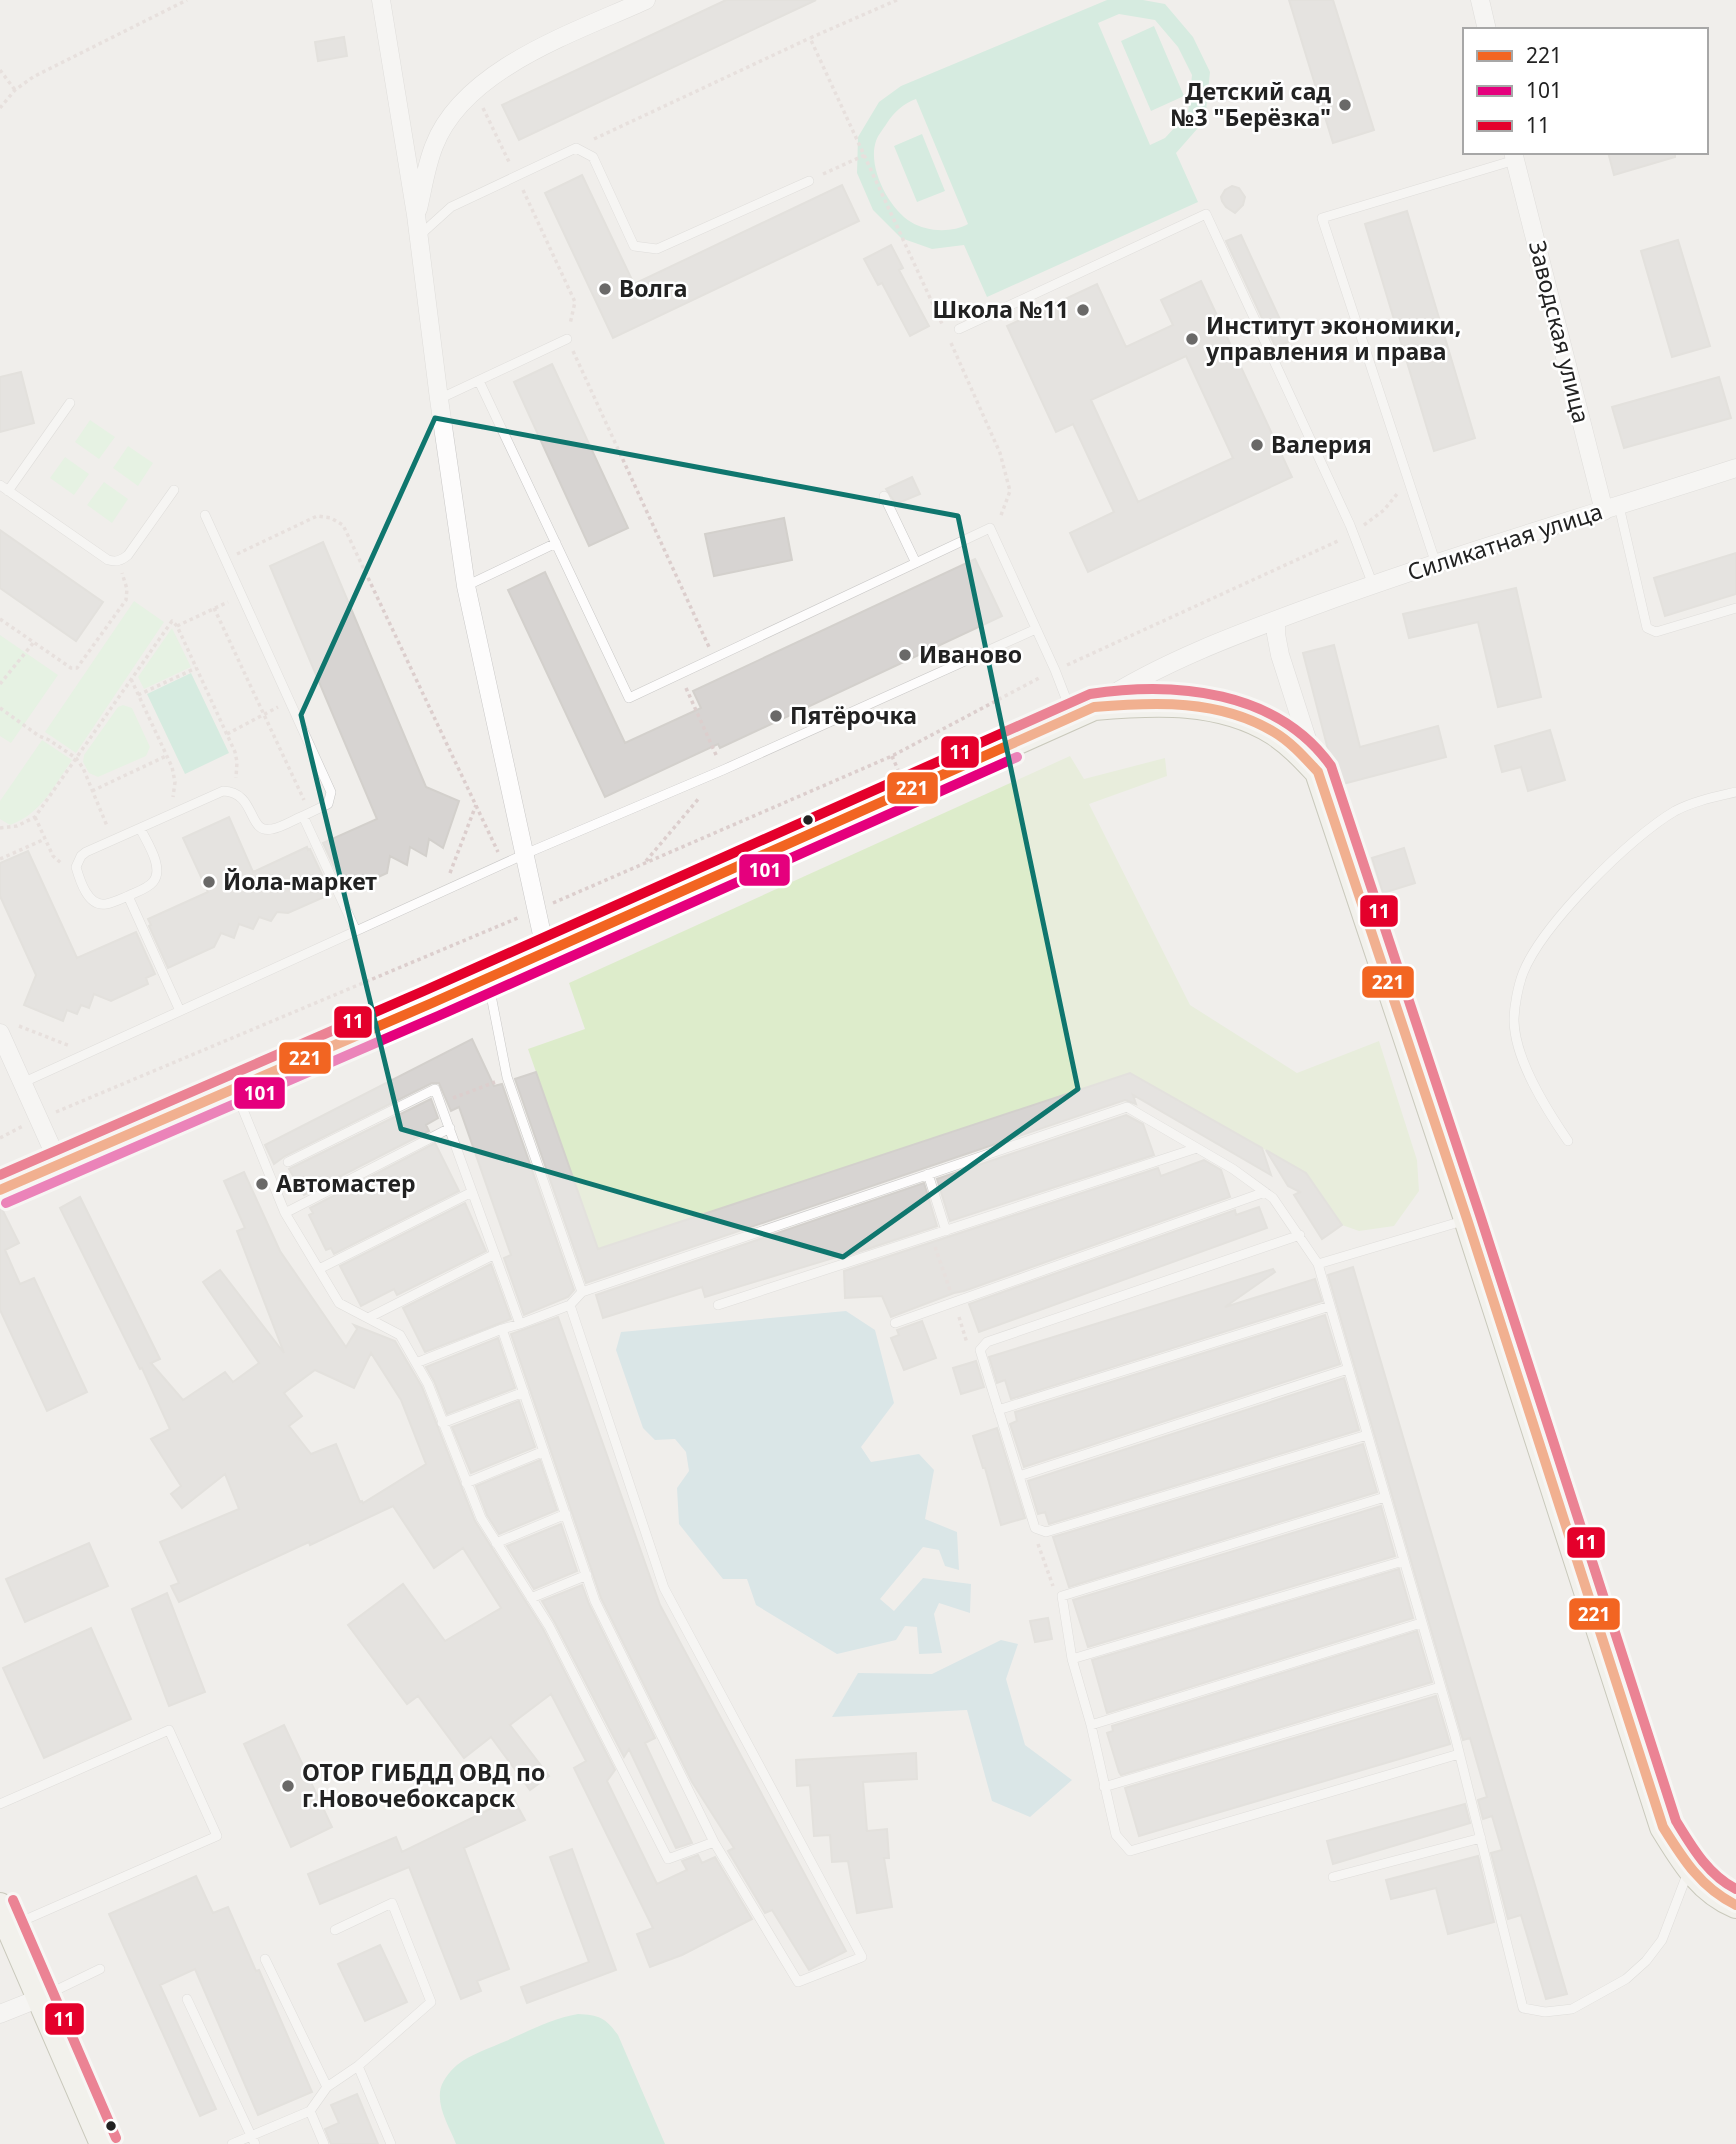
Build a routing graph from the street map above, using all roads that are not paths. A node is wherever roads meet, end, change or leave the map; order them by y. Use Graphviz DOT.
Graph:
graph roads {
  1 [pos="381,0"];
  2 [pos="646,0"];
  3 [pos="1480,0"];
  4 [pos="1487,28"];
  5 [pos="1514,156"];
  6 [pos="809,181"];
  7 [pos="416,215"];
  8 [pos="419,236"];
  9 [pos="959,329"];
  10 [pos="568,339"];
  11 [pos="479,381"];
  12 [pos="439,398"];
  13 [pos="70,403"];
  14 [pos="1736,468"];
  15 [pos="4,488"];
  16 [pos="174,490"];
  17 [pos="884,496"];
  18 [pos="1612,509"];
  19 [pos="205,515"];
  20 [pos="556,543"];
  21 [pos="916,563"];
  22 [pos="1436,564"];
  23 [pos="1373,584"];
  24 [pos="466,586"];
  25 [pos="1736,608"];
  26 [pos="1276,620"];
  27 [pos="1036,629"];
  28 [pos="1083,711"];
  29 [pos="1318,772"];
  30 [pos="1736,792"];
  31 [pos="307,814"];
  32 [pos="140,828"];
  33 [pos="525,854"];
  34 [pos="128,896"];
  35 [pos="356,931"];
  36 [pos="546,953"];
  37 [pos="488,978"];
  38 [pos="180,1011"];
  39 [pos="5,1027"];
  40 [pos="22,1083"];
  41 [pos="235,1088"];
  42 [pos="450,1128"];
  43 [pos="1568,1141"];
  44 [pos="1197,1148"];
  45 [pos="288,1162"];
  46 [pos="59,1164"];
  47 [pos="928,1174"];
  48 [pos="0,1190"];
  49 [pos="472,1192"];
  50 [pos="1265,1192"];
  51 [pos="285,1213"];
  52 [pos="1467,1219"];
  53 [pos="946,1231"];
  54 [pos="1300,1235"];
  55 [pos="495,1254"];
  56 [pos="1318,1264"];
  57 [pos="319,1269"];
  58 [pos="582,1292"];
  59 [pos="570,1305"];
  60 [pos="718,1305"];
  61 [pos="1330,1306"];
  62 [pos="368,1318"];
  63 [pos="895,1323"];
  64 [pos="520,1324"];
  65 [pos="502,1329"];
  66 [pos="416,1363"];
  67 [pos="1348,1369"];
  68 [pos="524,1392"];
  69 [pos="999,1410"];
  70 [pos="442,1423"];
  71 [pos="1367,1435"];
  72 [pos="544,1451"];
  73 [pos="1019,1476"];
  74 [pos="466,1483"];
  75 [pos="1385,1497"];
  76 [pos="566,1514"];
  77 [pos="496,1543"];
  78 [pos="1403,1561"];
  79 [pos="587,1575"];
  80 [pos="531,1598"];
  81 [pos="1422,1623"];
  82 [pos="1072,1659"];
  83 [pos="1440,1688"];
  84 [pos="1091,1725"];
  85 [pos="1459,1754"];
  86 [pos="1104,1787"];
  87 [pos="0,1804"];
  88 [pos="1481,1838"];
  89 [pos="714,1842"];
  90 [pos="1689,1868"];
  91 [pos="1334,1877"];
  92 [pos="1736,1905"];
  93 [pos="4,1917"];
  94 [pos="335,1930"];
  95 [pos="265,1959"];
  96 [pos="100,1969"];
  97 [pos="40,1998"];
  98 [pos="187,1999"];
  99 [pos="0,2014"];
  100 [pos="358,2066"];
  101 [pos="327,2087"];
  102 [pos="310,2111"];
  103 [pos="254,2140"];
  104 [pos="103,2144"];
  105 [pos="232,2144"];
  106 [pos="324,2144"];
  107 [pos="391,2144"];
  1 -- 7 [label="street"];
  2 -- 7 [label="street"];
  3 -- 4 [label="street"];
  5 -- 18 [label="street, Заводская улица"];
  5 -- 22 [label="lane"];
  6 -- 8 [label="lane"];
  7 -- 8 [label="street"];
  8 -- 12 [label="street"];
  9 -- 23 [label="lane"];
  10 -- 11 [label="lane"];
  11 -- 12 [label="lane"];
  11 -- 20 [label="lane"];
  12 -- 24 [label="street"];
  13 -- 15 [label="lane"];
  14 -- 18 [label="street, Силикатная улица"];
  15 -- 16 [label="lane"];
  17 -- 21 [label="lane"];
  18 -- 22 [label="street, Силикатная улица"];
  18 -- 25 [label="lane"];
  19 -- 31 [label="lane"];
  20 -- 21 [label="lane"];
  20 -- 24 [label="lane"];
  21 -- 27 [label="lane"];
  22 -- 23 [label="street, Силикатная улица"];
  23 -- 26 [label="street, Силикатная улица"];
  24 -- 33 [label="street"];
  26 -- 28 [label="street, Силикатная улица"];
  26 -- 29 [label="street"];
  27 -- 28 [label="lane"];
  27 -- 33 [label="lane"];
  28 -- 29 [label="street"];
  28 -- 36 [label="street"];
  29 -- 52 [label="street"];
  30 -- 43 [label="lane"];
  31 -- 32 [label="lane"];
  31 -- 35 [label="lane"];
  32 -- 34 [label="lane"];
  32 -- 34 [label="lane"];
  33 -- 35 [label="lane"];
  33 -- 36 [label="street"];
  34 -- 38 [label="lane"];
  35 -- 38 [label="lane"];
  36 -- 37 [label="street"];
  37 -- 41 [label="street"];
  37 -- 58 [label="lane"];
  38 -- 40 [label="lane"];
  39 -- 40 [label="street"];
  40 -- 46 [label="street"];
  41 -- 46 [label="street"];
  41 -- 51 [label="lane"];
  42 -- 45 [label="lane"];
  42 -- 49 [label="lane"];
  42 -- 51 [label="lane"];
  44 -- 47 [label="lane"];
  44 -- 50 [label="lane"];
  44 -- 53 [label="lane"];
  46 -- 48 [label="street"];
  47 -- 53 [label="lane"];
  47 -- 58 [label="lane"];
  49 -- 55 [label="lane"];
  49 -- 57 [label="lane"];
  50 -- 54 [label="lane"];
  50 -- 63 [label="lane"];
  51 -- 57 [label="lane"];
  52 -- 56 [label="lane"];
  52 -- 90 [label="street"];
  53 -- 60 [label="lane"];
  54 -- 56 [label="lane"];
  54 -- 69 [label="lane"];
  55 -- 62 [label="lane"];
  55 -- 64 [label="lane"];
  56 -- 61 [label="lane"];
  57 -- 62 [label="lane"];
  58 -- 59 [label="lane"];
  59 -- 64 [label="lane"];
  59 -- 89 [label="lane"];
  61 -- 67 [label="lane"];
  61 -- 69 [label="lane"];
  62 -- 66 [label="lane"];
  64 -- 65 [label="lane"];
  65 -- 66 [label="lane"];
  65 -- 68 [label="lane"];
  66 -- 70 [label="lane"];
  67 -- 71 [label="lane"];
  67 -- 73 [label="lane"];
  68 -- 70 [label="lane"];
  68 -- 72 [label="lane"];
  69 -- 73 [label="lane"];
  70 -- 74 [label="lane"];
  71 -- 73 [label="lane"];
  71 -- 75 [label="lane"];
  72 -- 74 [label="lane"];
  72 -- 76 [label="lane"];
  74 -- 77 [label="lane"];
  75 -- 78 [label="lane"];
  75 -- 82 [label="lane"];
  76 -- 77 [label="lane"];
  76 -- 79 [label="lane"];
  77 -- 80 [label="lane"];
  78 -- 81 [label="lane"];
  78 -- 82 [label="lane"];
  79 -- 80 [label="lane"];
  79 -- 89 [label="lane"];
  80 -- 89 [label="lane"];
  81 -- 83 [label="lane"];
  81 -- 84 [label="lane"];
  82 -- 84 [label="lane"];
  83 -- 85 [label="lane"];
  83 -- 86 [label="lane"];
  84 -- 86 [label="lane"];
  85 -- 86 [label="lane"];
  85 -- 88 [label="lane"];
  87 -- 93 [label="lane"];
  88 -- 90 [label="lane"];
  88 -- 91 [label="lane"];
  90 -- 92 [label="street"];
  93 -- 97 [label="street"];
  94 -- 100 [label="lane"];
  95 -- 101 [label="lane"];
  96 -- 97 [label="lane"];
  97 -- 99 [label="street"];
  97 -- 104 [label="street"];
  98 -- 103 [label="lane"];
  100 -- 101 [label="lane"];
  100 -- 107 [label="lane"];
  101 -- 102 [label="lane"];
  102 -- 103 [label="lane"];
  102 -- 106 [label="lane"];
  103 -- 105 [label="lane"];
}
